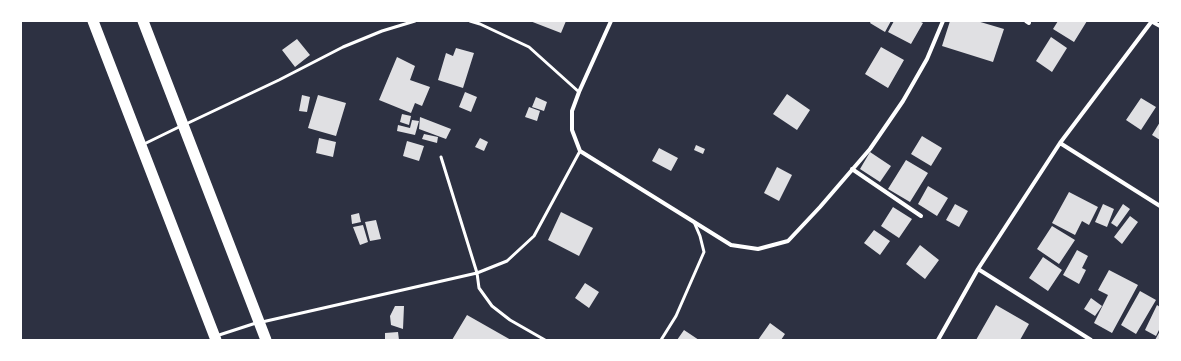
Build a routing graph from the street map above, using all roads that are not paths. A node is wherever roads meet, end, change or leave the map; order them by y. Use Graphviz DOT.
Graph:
graph roads {
  1 [pos="93,21"];
  2 [pos="142,21"];
  3 [pos="415,21"];
  4 [pos="470,21"];
  5 [pos="611,21"];
  6 [pos="943,21"];
  7 [pos="1152,21"];
  8 [pos="1160,26"];
  9 [pos="579,92"];
  10 [pos="183,126"];
  11 [pos="1060,143"];
  12 [pos="141,145"];
  13 [pos="580,151"];
  14 [pos="440,158"];
  15 [pos="852,169"];
  16 [pos="1160,206"];
  17 [pos="921,216"];
  18 [pos="693,221"];
  19 [pos="978,269"];
  20 [pos="477,273"];
  21 [pos="259,322"];
  22 [pos="215,338"];
  23 [pos="266,340"];
  24 [pos="545,340"];
  25 [pos="661,340"];
  26 [pos="938,340"];
  27 [pos="1090,340"];
  1 -- 12 [label="highway"];
  2 -- 10 [label="highway"];
  3 -- 10 [label="lane"];
  4 -- 9 [label="lane"];
  5 -- 9 [label="street"];
  6 -- 15 [label="street"];
  7 -- 8 [label="street"];
  7 -- 11 [label="street"];
  9 -- 13 [label="street"];
  10 -- 12 [label="lane"];
  10 -- 21 [label="highway"];
  11 -- 16 [label="street"];
  11 -- 19 [label="street"];
  12 -- 22 [label="highway"];
  13 -- 18 [label="street"];
  13 -- 20 [label="lane"];
  14 -- 20 [label="lane"];
  15 -- 17 [label="street"];
  15 -- 18 [label="street"];
  18 -- 25 [label="lane"];
  19 -- 26 [label="street"];
  19 -- 27 [label="street"];
  20 -- 21 [label="lane"];
  20 -- 24 [label="lane"];
  21 -- 22 [label="lane"];
  21 -- 23 [label="highway"];
}
